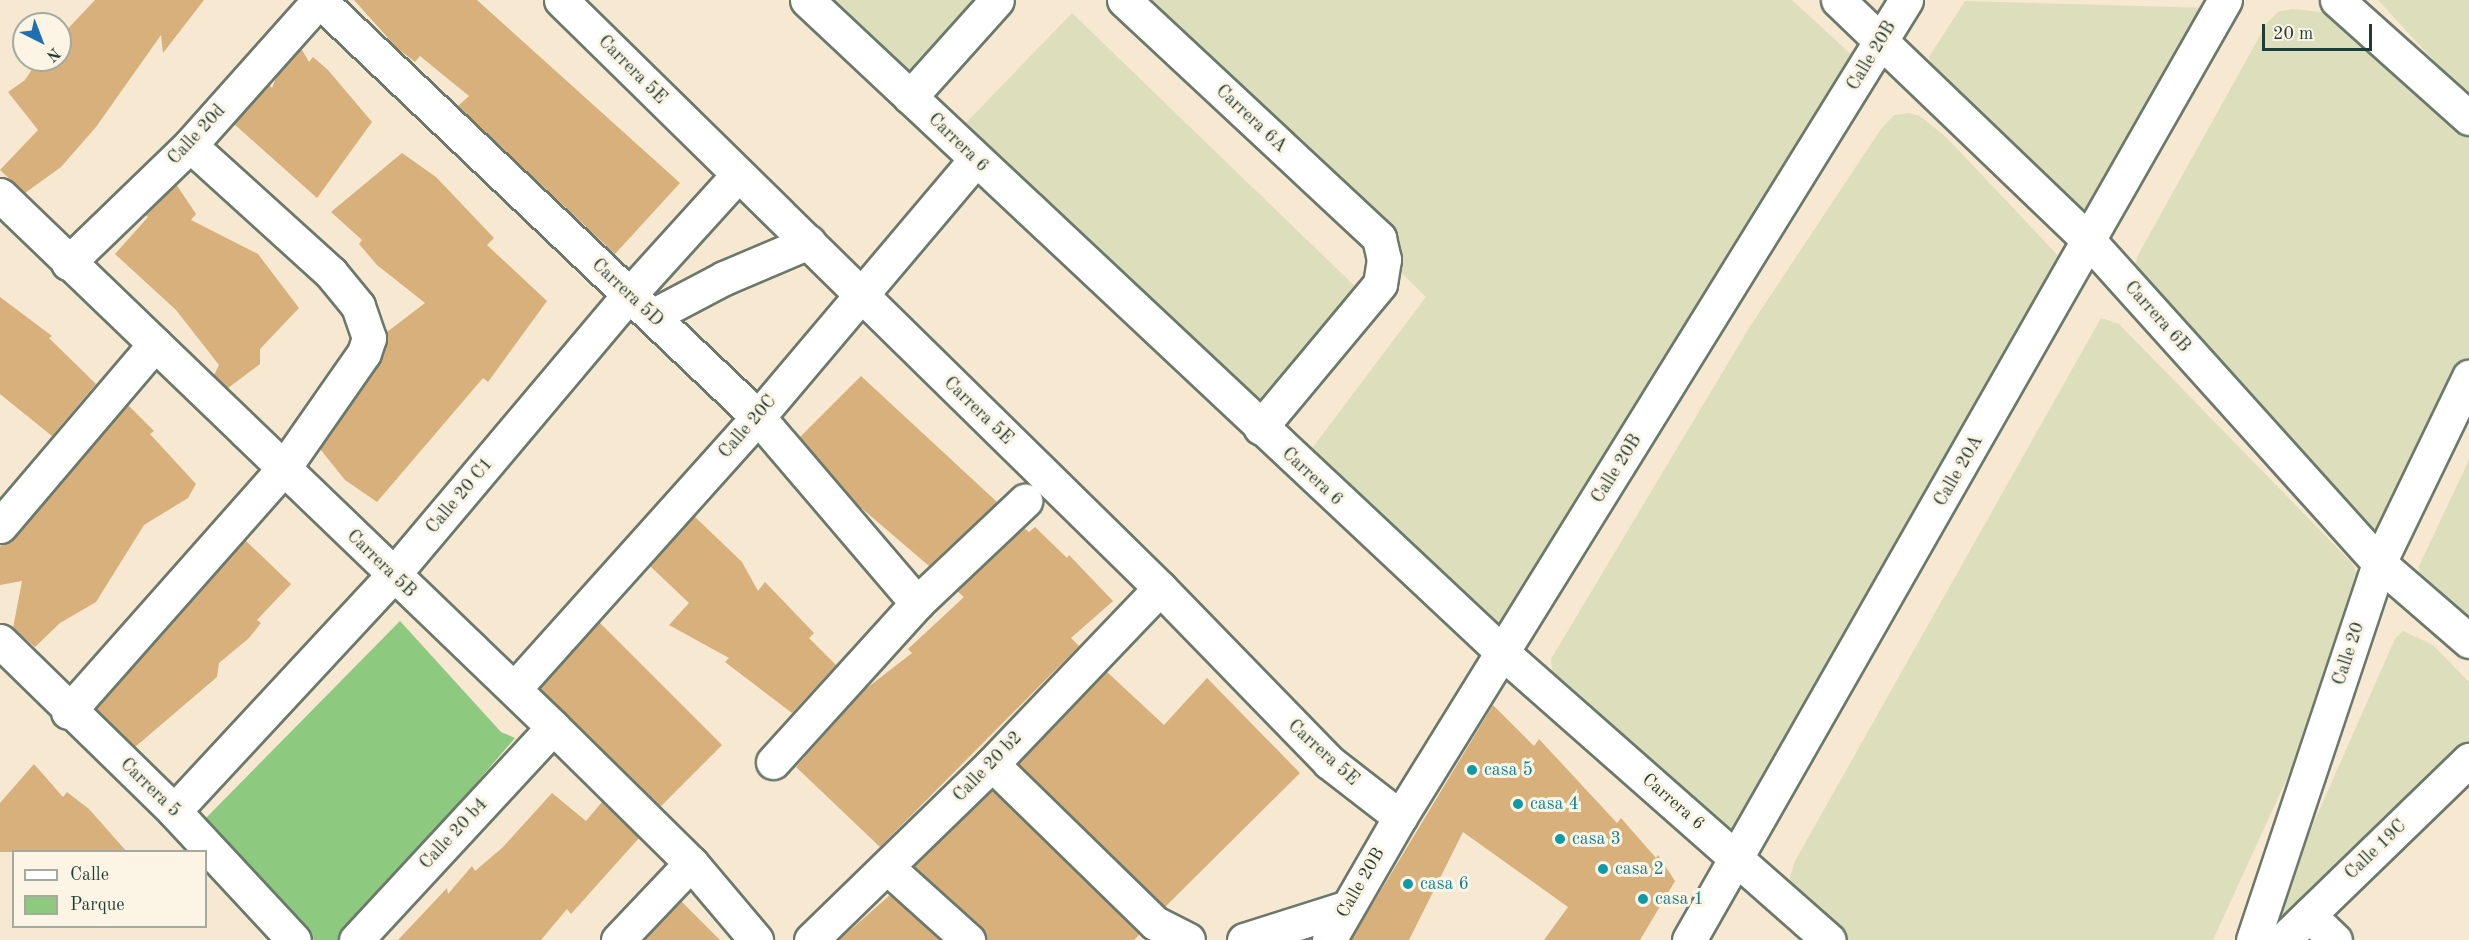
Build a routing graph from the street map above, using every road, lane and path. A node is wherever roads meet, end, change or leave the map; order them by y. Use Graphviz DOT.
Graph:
graph roads {
  1 [pos="319,0"];
  2 [pos="561,0"];
  3 [pos="807,0"];
  4 [pos="997,0"];
  5 [pos="1124,0"];
  6 [pos="1838,0"];
  7 [pos="1906,0"];
  8 [pos="2225,0"];
  9 [pos="2337,0"];
  10 [pos="1883,40"];
  11 [pos="910,97"];
  12 [pos="2469,118"];
  13 [pos="190,145"];
  14 [pos="975,160"];
  15 [pos="738,175"];
  16 [pos="0,195"];
  17 [pos="809,242"];
  18 [pos="2090,242"];
  19 [pos="68,263"];
  20 [pos="860,296"];
  21 [pos="641,305"];
  22 [pos="155,344"];
  23 [pos="2469,377"];
  24 [pos="758,417"];
  25 [pos="1260,428"];
  26 [pos="283,469"];
  27 [pos="1025,501"];
  28 [pos="0,526"];
  29 [pos="2379,564"];
  30 [pos="392,576"];
  31 [pos="1160,588"];
  32 [pos="917,603"];
  33 [pos="2469,640"];
  34 [pos="0,642"];
  35 [pos="1503,653"];
  36 [pos="514,689"];
  37 [pos="68,712"];
  38 [pos="553,727"];
  39 [pos="2469,760"];
  40 [pos="773,762"];
  41 [pos="992,764"];
  42 [pos="174,811"];
  43 [pos="1400,817"];
  44 [pos="1738,858"];
  45 [pos="691,863"];
  46 [pos="888,868"];
  47 [pos="1345,908"];
  48 [pos="2310,915"];
  49 [pos="294,940"];
  50 [pos="356,940"];
  51 [pos="618,940"];
  52 [pos="756,940"];
  53 [pos="811,940"];
  54 [pos="968,940"];
  55 [pos="1188,940"];
  56 [pos="1244,940"];
  57 [pos="1329,940"];
  58 [pos="1689,940"];
  59 [pos="1829,940"];
  60 [pos="2253,940"];
  61 [pos="2283,940"];
  62 [pos="2334,940"];
  1 -- 13 [label="street, Calle 20d"];
  1 -- 21 [label="street, Carrera 5D"];
  2 -- 15 [label="street, Carrera 5E"];
  3 -- 11 [label="street, Carrera 6"];
  4 -- 11 [label="street"];
  5 -- 25 [label="street, Carrera 6A"];
  6 -- 10 [label="street, Carrera 6B"];
  7 -- 10 [label="street, Calle 20B"];
  8 -- 18 [label="street, Calle 20A"];
  9 -- 12 [label="street"];
  10 -- 18 [label="street, Carrera 6B"];
  10 -- 35 [label="street, Calle 20B"];
  11 -- 14 [label="street, Carrera 6"];
  13 -- 19 [label="street, Calle 20d"];
  13 -- 26 [label="street"];
  14 -- 20 [label="street, Calle 20C"];
  14 -- 25 [label="street, Carrera 6"];
  15 -- 17 [label="street, Carrera 5E"];
  15 -- 21 [label="street, Calle 20 C1"];
  16 -- 19 [label="street, Carrera 5B"];
  17 -- 20 [label="street, Carrera 5E"];
  17 -- 21 [label="street"];
  18 -- 29 [label="street, Carrera 6B"];
  18 -- 44 [label="street, Calle 20A"];
  19 -- 22 [label="street, Carrera 5B"];
  20 -- 24 [label="street, Calle 20C"];
  20 -- 31 [label="street, Carrera 5E"];
  21 -- 24 [label="street, Carrera 5D"];
  21 -- 30 [label="street, Calle 20 C1"];
  22 -- 26 [label="street, Carrera 5B"];
  22 -- 28 [label="street"];
  23 -- 29 [label="street, Calle 20"];
  24 -- 32 [label="street, Carrera 5D"];
  24 -- 36 [label="street, Calle 20C"];
  25 -- 35 [label="street, Carrera 6"];
  26 -- 30 [label="street, Carrera 5B"];
  26 -- 37 [label="street"];
  27 -- 32 [label="street"];
  29 -- 33 [label="street, Carrera 6B"];
  29 -- 60 [label="street, Calle 20"];
  30 -- 36 [label="street, Carrera 5B"];
  30 -- 42 [label="street, Calle 20 C1"];
  31 -- 41 [label="street, Calle 20 b2"];
  31 -- 43 [label="street, Carrera 5E"];
  32 -- 40 [label="street"];
  34 -- 37 [label="street, Carrera 5"];
  35 -- 43 [label="street, Calle 20B"];
  35 -- 44 [label="street, Carrera 6"];
  36 -- 38 [label="street, Carrera 5B"];
  37 -- 42 [label="street, Carrera 5"];
  38 -- 45 [label="street, Carrera 5B"];
  38 -- 50 [label="street, Calle 20 b4"];
  39 -- 48 [label="street, Calle 19C"];
  41 -- 46 [label="street, Calle 20 b2"];
  41 -- 55 [label="street"];
  42 -- 49 [label="street, Carrera 5"];
  43 -- 47 [label="street, Calle 20B"];
  44 -- 58 [label="street, Calle 20A"];
  44 -- 59 [label="street, Carrera 6"];
  45 -- 51 [label="street"];
  45 -- 52 [label="street, Carrera 5B"];
  46 -- 53 [label="street, Calle 20 b2"];
  46 -- 54 [label="street"];
  47 -- 56 [label="street"];
  47 -- 57 [label="street, Calle 20B"];
  48 -- 61 [label="street, Calle 19C"];
  48 -- 62 [label="street"];
}
